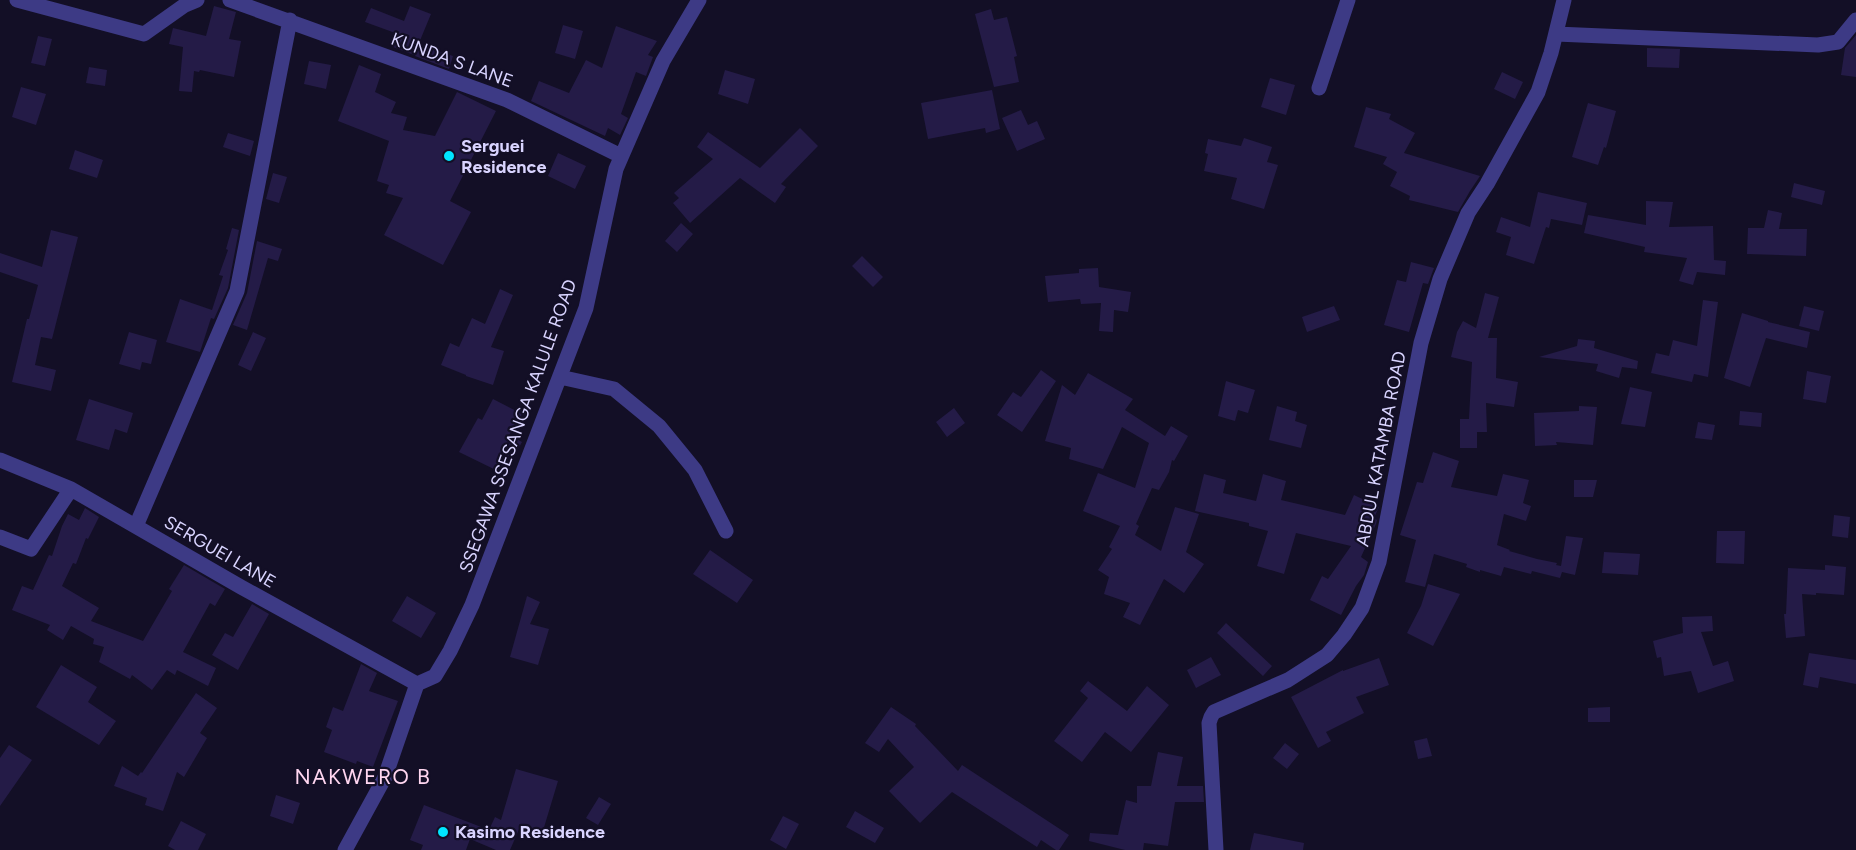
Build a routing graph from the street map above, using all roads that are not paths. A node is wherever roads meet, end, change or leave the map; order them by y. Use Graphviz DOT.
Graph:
graph roads {
  1 [pos="17,0"];
  2 [pos="197,0"];
  3 [pos="230,0"];
  4 [pos="699,0"];
  5 [pos="1348,0"];
  6 [pos="1564,0"];
  7 [pos="290,20"];
  8 [pos="1856,20"];
  9 [pos="1556,34"];
  10 [pos="1318,88"];
  11 [pos="621,156"];
  12 [pos="560,377"];
  13 [pos="0,460"];
  14 [pos="71,489"];
  15 [pos="136,526"];
  16 [pos="726,531"];
  17 [pos="0,537"];
  18 [pos="417,684"];
  19 [pos="345,850"];
  20 [pos="1216,850"];
  1 -- 2 [label="street"];
  3 -- 7 [label="street, KUNDA S LANE"];
  4 -- 11 [label="street, SSEGAWA SSESANGA KALULE ROAD"];
  5 -- 10 [label="street"];
  6 -- 9 [label="street, ABDUL KATAMBA ROAD"];
  7 -- 11 [label="street, KUNDA S LANE"];
  7 -- 15 [label="street"];
  8 -- 9 [label="street"];
  9 -- 20 [label="street, ABDUL KATAMBA ROAD"];
  11 -- 12 [label="street, SSEGAWA SSESANGA KALULE ROAD"];
  12 -- 16 [label="street"];
  12 -- 18 [label="street, SSEGAWA SSESANGA KALULE ROAD"];
  13 -- 14 [label="street, SERGUEI LANE"];
  14 -- 15 [label="street, SERGUEI LANE"];
  14 -- 17 [label="street"];
  15 -- 18 [label="street, SERGUEI LANE"];
  18 -- 19 [label="street"];
}
